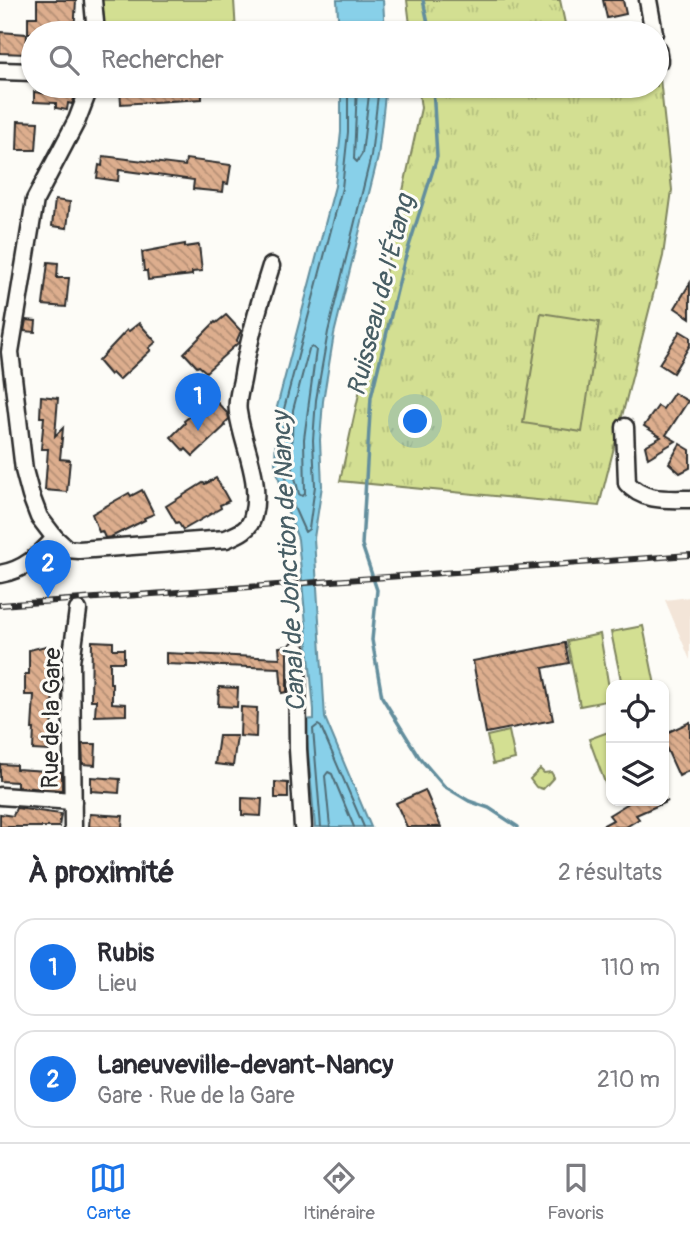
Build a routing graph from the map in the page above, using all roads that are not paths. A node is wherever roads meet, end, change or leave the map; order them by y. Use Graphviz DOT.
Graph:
graph roads {
  1 [pos="93,0"];
  2 [pos="648,0"];
  3 [pos="95,21"];
  4 [pos="652,21"];
  5 [pos="0,71"];
  6 [pos="21,72"];
  7 [pos="85,98"];
  8 [pos="271,266"];
  9 [pos="5,351"];
  10 [pos="625,427"];
  11 [pos="690,499"];
  12 [pos="58,541"];
  13 [pos="0,575"];
  14 [pos="78,610"];
  15 [pos="297,650"];
  16 [pos="0,796"];
  17 [pos="73,801"];
  18 [pos="73,827"];
  19 [pos="303,827"];
  1 -- 3 [label="street"];
  2 -- 4 [label="street"];
  5 -- 6 [label="street"];
  7 -- 9 [label="street"];
  8 -- 12 [label="street"];
  9 -- 12 [label="street"];
  10 -- 11 [label="street"];
  12 -- 13 [label="street"];
  14 -- 17 [label="street, Rue de la Gare"];
  15 -- 19 [label="street"];
  16 -- 17 [label="street"];
  17 -- 18 [label="street, Rue de la Gare"];
}
